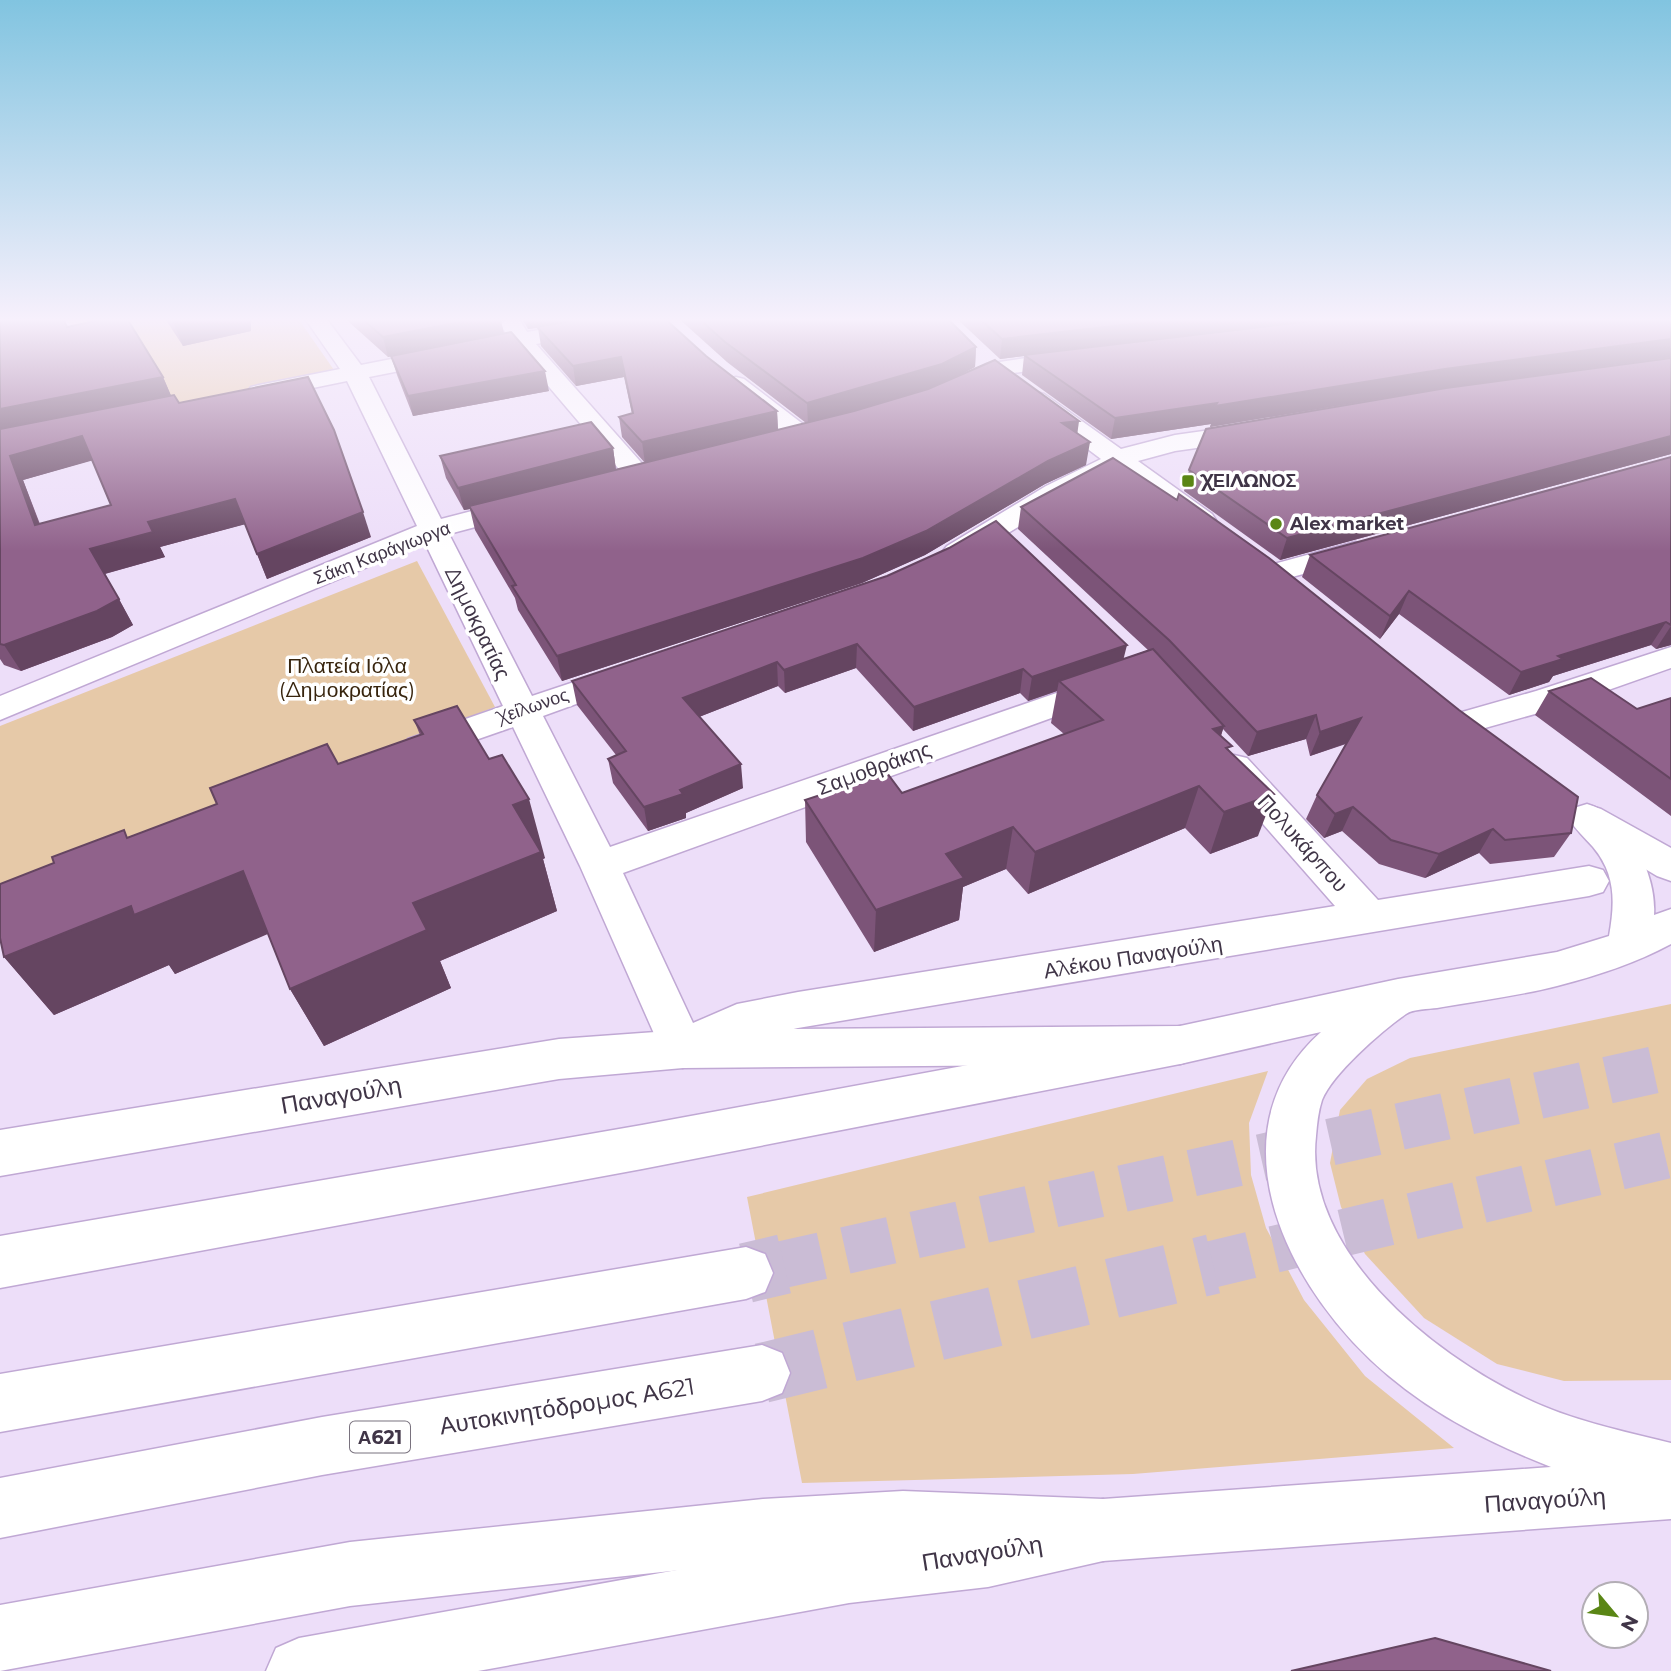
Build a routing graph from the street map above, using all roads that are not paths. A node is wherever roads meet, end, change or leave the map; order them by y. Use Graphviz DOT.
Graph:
graph roads {
  1 [pos="246,395"];
  2 [pos="366,395"];
  3 [pos="569,395"];
  4 [pos="750,395"];
  5 [pos="939,395"];
  6 [pos="1032,395"];
  7 [pos="936,396"];
  8 [pos="236,397"];
  9 [pos="1287,427"];
  10 [pos="830,428"];
  11 [pos="803,436"];
  12 [pos="765,444"];
  13 [pos="1119,459"];
  14 [pos="664,469"];
  15 [pos="638,475"];
  16 [pos="613,482"];
  17 [pos="548,499"];
  18 [pos="432,530"];
  19 [pos="1384,543"];
  20 [pos="936,564"];
  21 [pos="1274,573"];
  22 [pos="1305,598"];
  23 [pos="1671,657"];
  24 [pos="651,666"];
  25 [pos="1135,677"];
  26 [pos="0,709"];
  27 [pos="520,710"];
  28 [pos="1488,744"];
  29 [pos="1213,745"];
  30 [pos="390,759"];
  31 [pos="600,866"];
  32 [pos="1671,866"];
  33 [pos="1589,881"];
  34 [pos="1371,919"];
  35 [pos="1671,926"];
  36 [pos="1628,947"];
  37 [pos="1671,957"];
  38 [pos="1398,997"];
  39 [pos="1180,1045"];
  40 [pos="683,1049"];
  41 [pos="0,1153"];
  42 [pos="0,1262"];
  43 [pos="746,1273"];
  44 [pos="762,1373"];
  45 [pos="0,1404"];
  46 [pos="1671,1473"];
  47 [pos="1671,1489"];
  48 [pos="0,1508"];
  49 [pos="1103,1530"];
  50 [pos="0,1638"];
  51 [pos="299,1671"];
  1 -- 8 [label="main road"];
  2 -- 18 [label="main road, Δημοκρατίας"];
  3 -- 15 [label="main road"];
  4 -- 11 [label="main road"];
  5 -- 7 [label="main road"];
  6 -- 13 [label="main road"];
  9 -- 13 [label="main road"];
  10 -- 11 [label="main road"];
  11 -- 12 [label="main road"];
  13 -- 20 [label="main road"];
  13 -- 21 [label="main road"];
  14 -- 15 [label="main road"];
  15 -- 16 [label="main road"];
  17 -- 18 [label="main road, Σάκη Καράγιωργα"];
  18 -- 26 [label="main road, Σάκη Καράγιωργα"];
  18 -- 27 [label="main road, Δημοκρατίας"];
  19 -- 21 [label="main road"];
  21 -- 22 [label="main road"];
  23 -- 28 [label="main road"];
  24 -- 27 [label="main road, Χείλωνος"];
  25 -- 31 [label="main road, Σαμοθράκης"];
  27 -- 30 [label="main road, Χείλωνος"];
  27 -- 31 [label="main road, Δημοκρατίας"];
  29 -- 34 [label="main road, Πολυκάρπου"];
  31 -- 40 [label="main road, Δημοκρατίας"];
  32 -- 36 [label="main road"];
  33 -- 34 [label="main road, Αλέκου Παναγούλη"];
  34 -- 40 [label="main road, Αλέκου Παναγούλη"];
  35 -- 36 [label="main road"];
  36 -- 37 [label="main road"];
  36 -- 38 [label="main road"];
  38 -- 39 [label="main road"];
  38 -- 46 [label="main road"];
  39 -- 40 [label="main road, Παναγούλη"];
  39 -- 42 [label="main road"];
  40 -- 41 [label="main road, Παναγούλη"];
  43 -- 45 [label="main road"];
  44 -- 48 [label="main road, Αυτοκινητόδρομος Α621 / Α621"];
  47 -- 49 [label="main road, Παναγούλη"];
  49 -- 50 [label="main road"];
  49 -- 51 [label="main road, Παναγούλη"];
}
